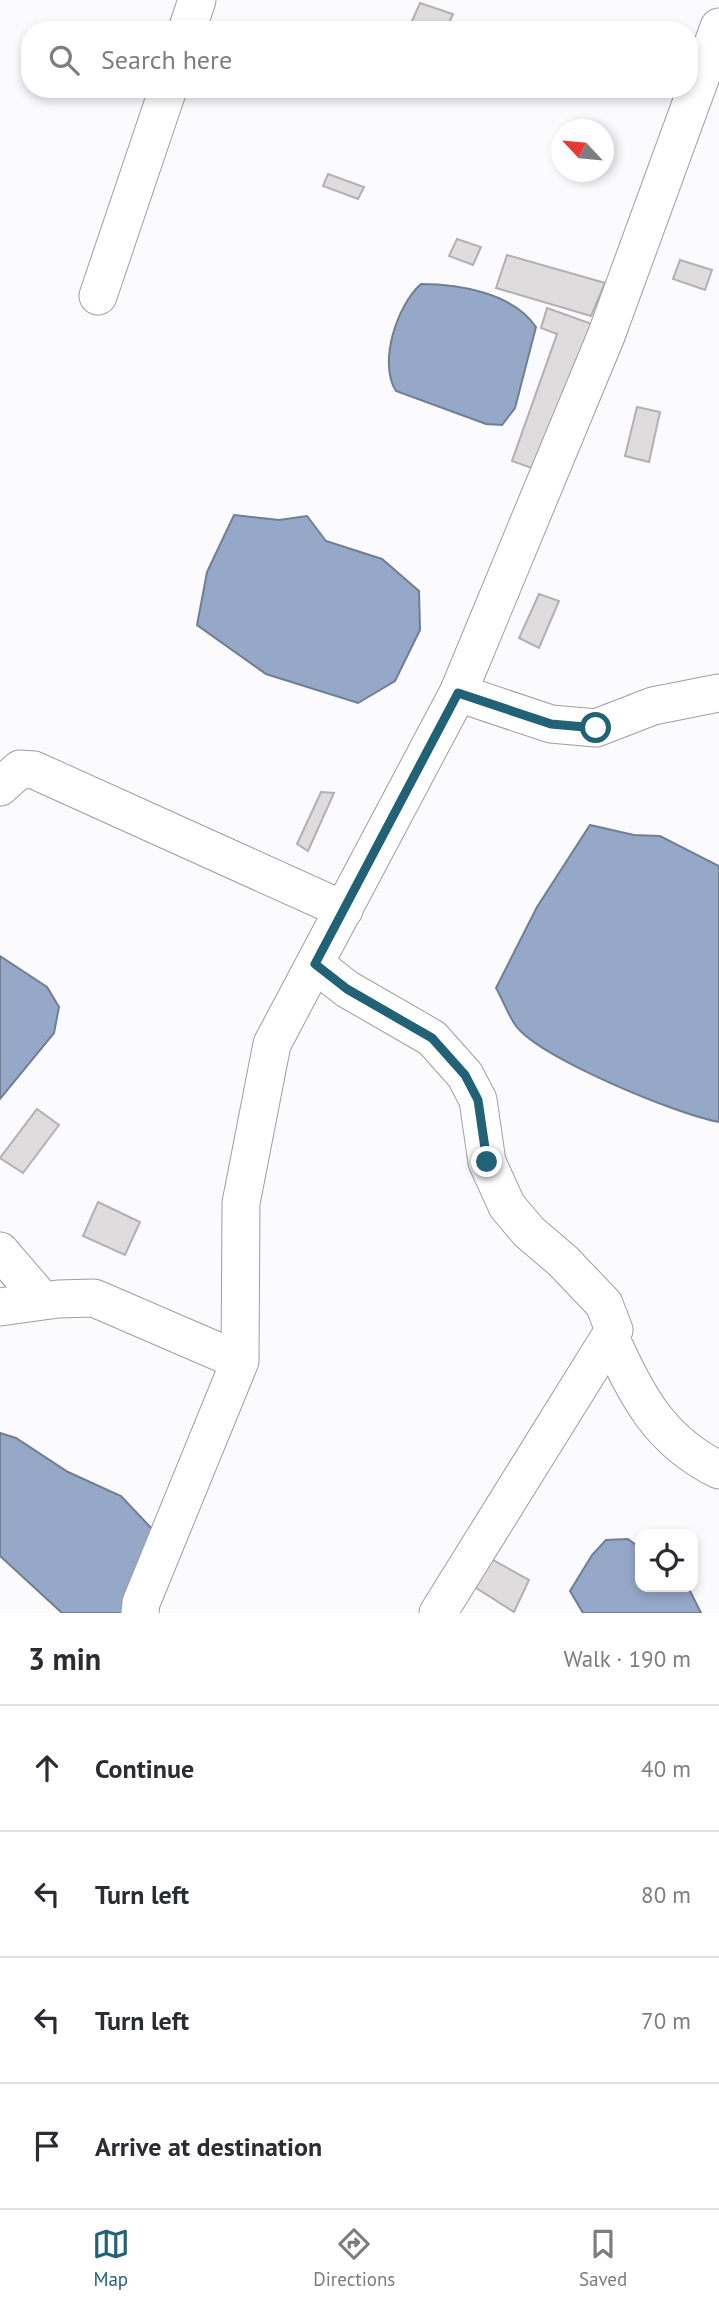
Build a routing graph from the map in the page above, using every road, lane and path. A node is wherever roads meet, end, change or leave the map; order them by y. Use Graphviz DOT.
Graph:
graph roads {
  1 [pos="197,0"];
  2 [pos="190,21"];
  3 [pos="719,27"];
  4 [pos="698,84"];
  5 [pos="165,98"];
  6 [pos="693,98"];
  7 [pos="98,296"];
  8 [pos="458,693"];
  9 [pos="719,693"];
  10 [pos="0,787"];
  11 [pos="344,910"];
  12 [pos="315,964"];
  13 [pos="0,1251"];
  14 [pos="43,1301"];
  15 [pos="0,1307"];
  16 [pos="610,1337"];
  17 [pos="240,1361"];
  18 [pos="719,1470"];
  19 [pos="140,1613"];
  20 [pos="438,1613"];
  1 -- 2 [label="street"];
  3 -- 4 [label="street"];
  5 -- 7 [label="street"];
  6 -- 8 [label="street"];
  8 -- 9 [label="street"];
  8 -- 11 [label="street"];
  10 -- 11 [label="street"];
  11 -- 12 [label="street"];
  12 -- 16 [label="street"];
  12 -- 17 [label="street"];
  13 -- 14 [label="street"];
  14 -- 15 [label="street"];
  14 -- 17 [label="street"];
  16 -- 18 [label="street"];
  16 -- 20 [label="street"];
  17 -- 19 [label="street"];
}
